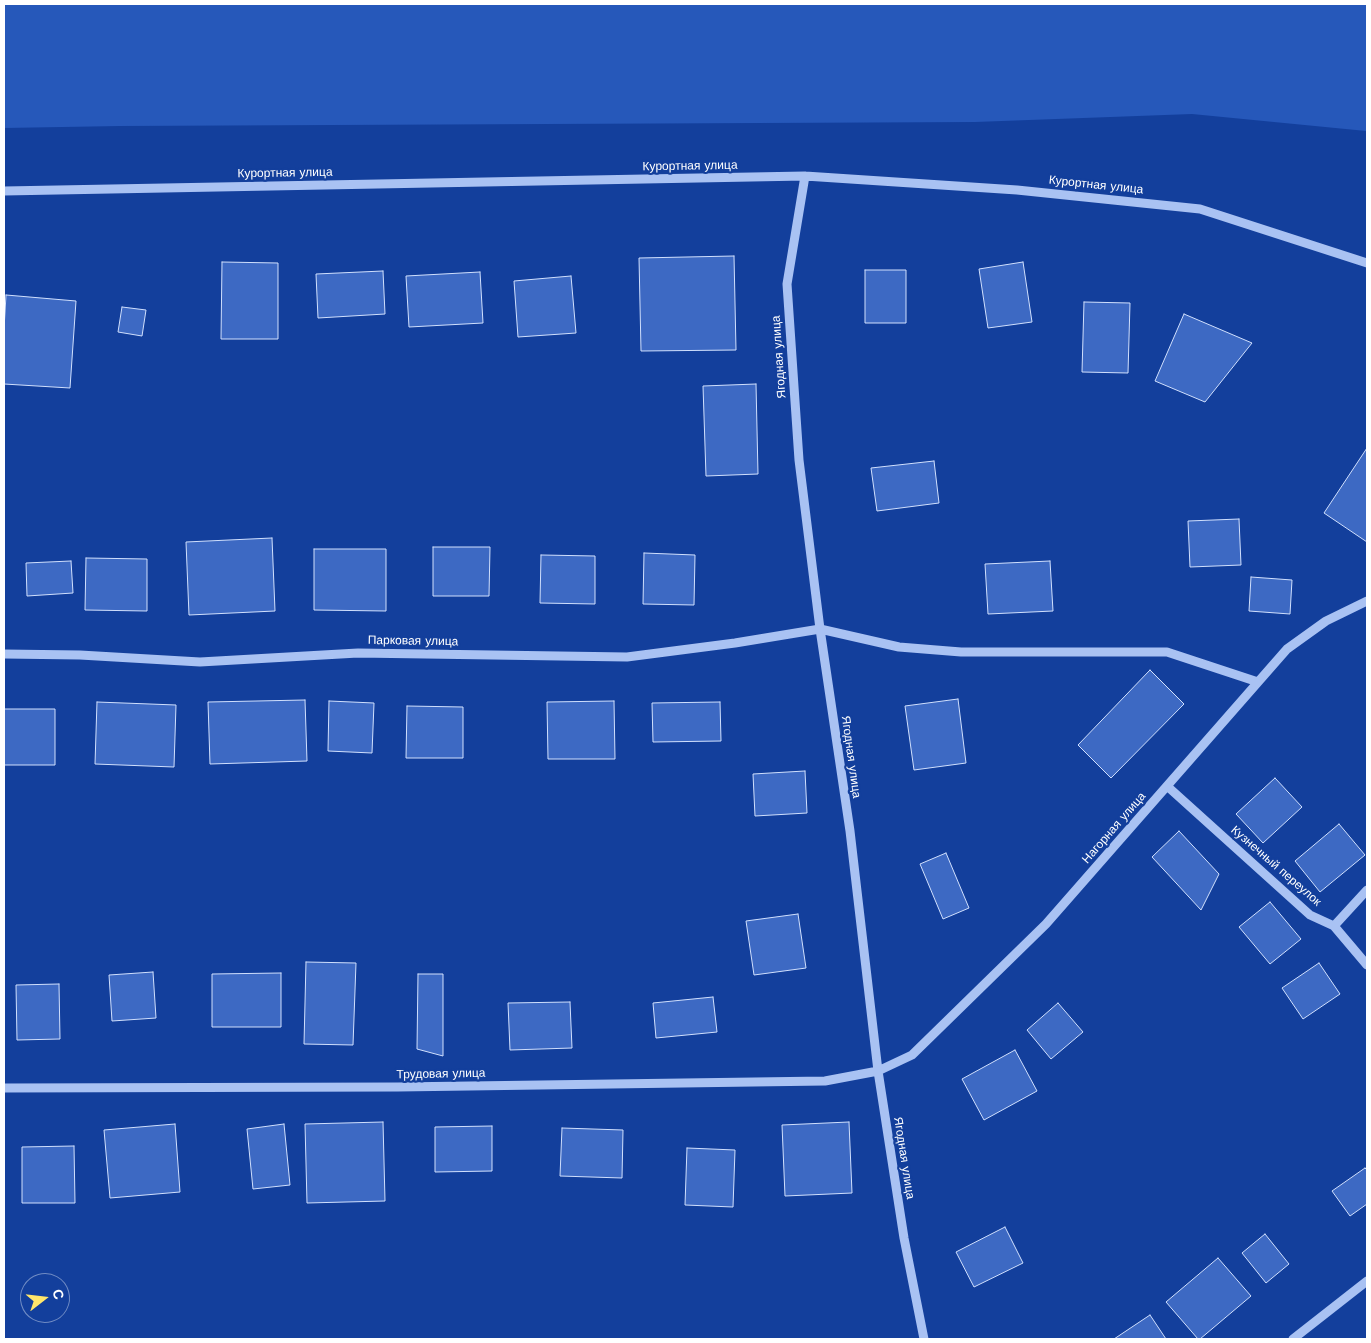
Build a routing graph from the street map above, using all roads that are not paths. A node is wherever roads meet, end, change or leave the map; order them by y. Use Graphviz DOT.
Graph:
graph roads {
  1 [pos="805,176"];
  2 [pos="4,190"];
  3 [pos="1367,263"];
  4 [pos="1367,602"];
  5 [pos="820,629"];
  6 [pos="4,654"];
  7 [pos="1258,682"];
  8 [pos="1167,786"];
  9 [pos="1367,890"];
  10 [pos="1334,926"];
  11 [pos="1367,965"];
  12 [pos="878,1071"];
  13 [pos="4,1088"];
  14 [pos="1367,1281"];
  15 [pos="924,1339"];
  16 [pos="1293,1339"];
  1 -- 2 [label="street, Курортная улица"];
  1 -- 3 [label="street, Курортная улица"];
  1 -- 5 [label="street, Ягодная улица"];
  4 -- 7 [label="street, Нагорная улица"];
  5 -- 6 [label="street, Парковая улица"];
  5 -- 7 [label="street"];
  5 -- 12 [label="street, Ягодная улица"];
  7 -- 8 [label="street, Нагорная улица"];
  8 -- 10 [label="street, Кузнечный переулок"];
  8 -- 12 [label="street, Нагорная улица"];
  9 -- 10 [label="street"];
  10 -- 11 [label="street, Кузнечный переулок"];
  12 -- 13 [label="street, Трудовая улица"];
  12 -- 15 [label="street, Ягодная улица"];
  14 -- 16 [label="street"];
}
